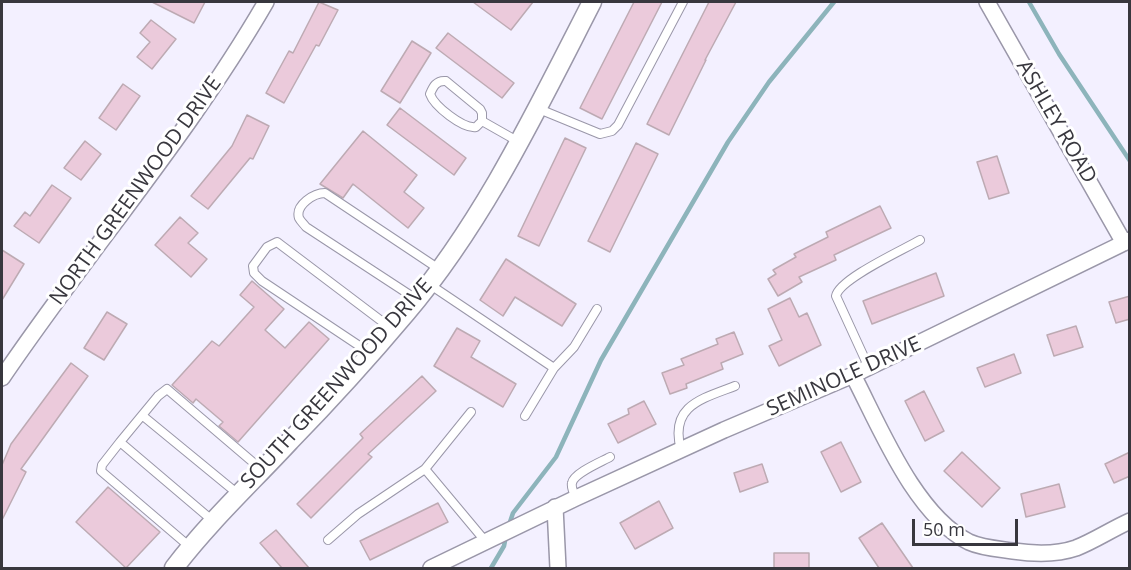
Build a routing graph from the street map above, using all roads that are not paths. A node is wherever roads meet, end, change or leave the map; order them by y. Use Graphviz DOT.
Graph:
graph roads {
  1 [pos="266,2"];
  2 [pos="591,2"];
  3 [pos="683,2"];
  4 [pos="987,2"];
  5 [pos="537,108"];
  6 [pos="482,121"];
  7 [pos="519,142"];
  8 [pos="920,240"];
  9 [pos="1127,241"];
  10 [pos="433,276"];
  11 [pos="416,299"];
  12 [pos="597,309"];
  13 [pos="392,329"];
  14 [pos="370,353"];
  15 [pos="554,368"];
  16 [pos="868,368"];
  17 [pos="853,375"];
  18 [pos="2,378"];
  19 [pos="735,386"];
  20 [pos="471,412"];
  21 [pos="143,416"];
  22 [pos="525,416"];
  23 [pos="120,442"];
  24 [pos="681,450"];
  25 [pos="610,457"];
  26 [pos="425,469"];
  27 [pos="262,470"];
  28 [pos="238,494"];
  29 [pos="576,498"];
  30 [pos="555,507"];
  31 [pos="213,521"];
  32 [pos="1130,521"];
  33 [pos="328,540"];
  34 [pos="486,542"];
  35 [pos="190,547"];
  36 [pos="174,568"];
  37 [pos="432,568"];
  38 [pos="558,568"];
  1 -- 18 [label="street, NORTH GREENWOOD DRIVE"];
  2 -- 5 [label="street, SOUTH GREENWOOD DRIVE"];
  3 -- 5 [label="lane"];
  4 -- 9 [label="street, ASHLEY ROAD"];
  5 -- 7 [label="street, SOUTH GREENWOOD DRIVE"];
  6 -- 6 [label="lane"];
  6 -- 7 [label="lane"];
  7 -- 10 [label="street, SOUTH GREENWOOD DRIVE"];
  8 -- 16 [label="lane"];
  9 -- 16 [label="street, SEMINOLE DRIVE"];
  10 -- 11 [label="street, SOUTH GREENWOOD DRIVE"];
  10 -- 11 [label="lane"];
  10 -- 15 [label="lane"];
  11 -- 13 [label="street, SOUTH GREENWOOD DRIVE"];
  12 -- 15 [label="lane"];
  13 -- 14 [label="street, SOUTH GREENWOOD DRIVE"];
  13 -- 14 [label="lane"];
  14 -- 27 [label="street, SOUTH GREENWOOD DRIVE"];
  15 -- 22 [label="lane"];
  16 -- 17 [label="street, SEMINOLE DRIVE"];
  17 -- 24 [label="street, SEMINOLE DRIVE"];
  17 -- 32 [label="street"];
  19 -- 24 [label="lane"];
  20 -- 26 [label="lane"];
  21 -- 23 [label="lane"];
  21 -- 27 [label="lane"];
  21 -- 28 [label="lane"];
  23 -- 31 [label="lane"];
  23 -- 35 [label="lane"];
  24 -- 29 [label="street, SEMINOLE DRIVE"];
  25 -- 29 [label="lane"];
  26 -- 33 [label="lane"];
  26 -- 34 [label="lane"];
  27 -- 28 [label="street, SOUTH GREENWOOD DRIVE"];
  28 -- 31 [label="street, SOUTH GREENWOOD DRIVE"];
  29 -- 30 [label="street, SEMINOLE DRIVE"];
  30 -- 34 [label="street, SEMINOLE DRIVE"];
  30 -- 38 [label="street"];
  31 -- 35 [label="street, SOUTH GREENWOOD DRIVE"];
  34 -- 37 [label="street, SEMINOLE DRIVE"];
  35 -- 36 [label="street, SOUTH GREENWOOD DRIVE"];
}
